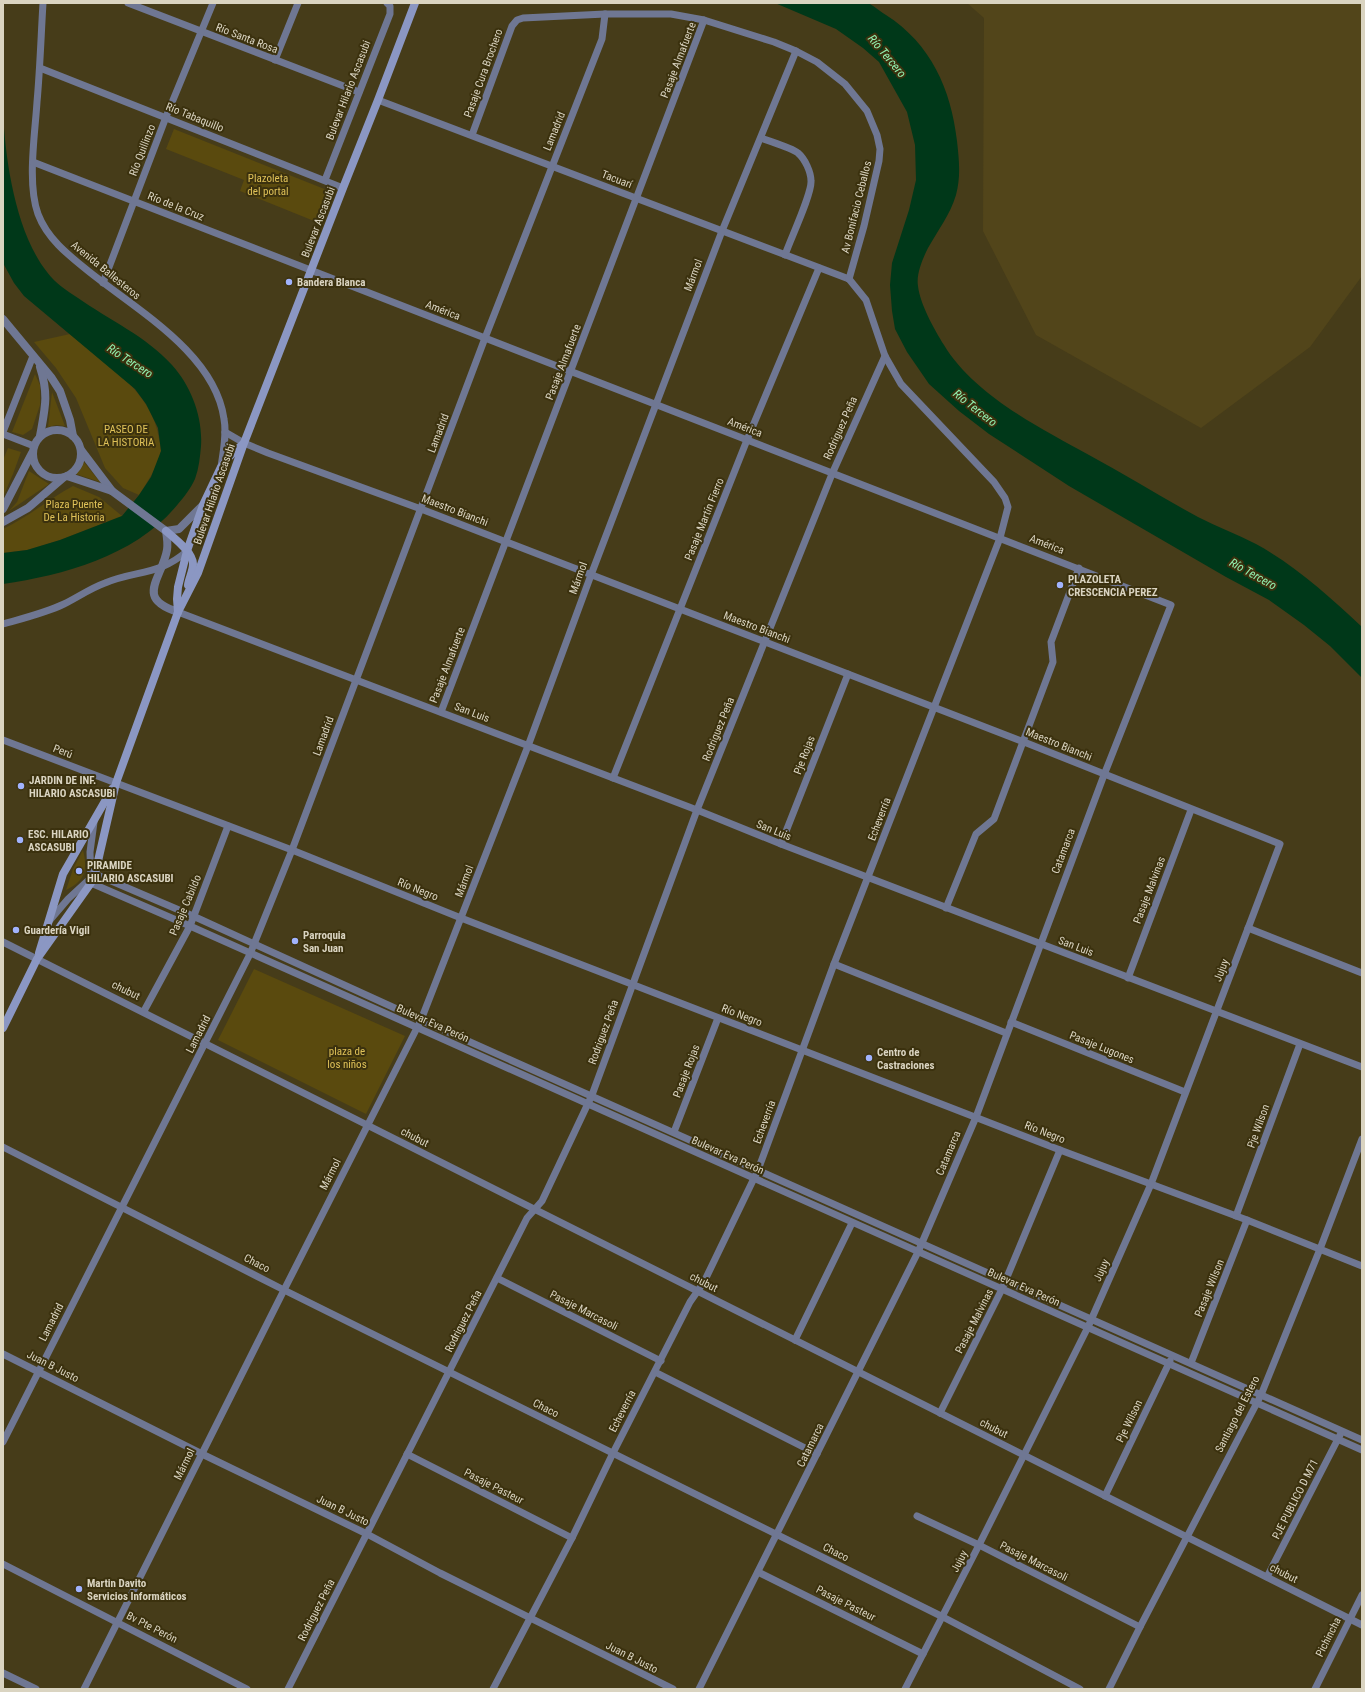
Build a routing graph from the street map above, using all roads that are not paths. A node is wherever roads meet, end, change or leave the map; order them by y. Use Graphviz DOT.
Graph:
graph roads {
  1 [pos="43,3"];
  2 [pos="128,3"];
  3 [pos="213,3"];
  4 [pos="298,3"];
  5 [pos="388,5"];
  6 [pos="414,5"];
  7 [pos="605,14"];
  8 [pos="517,20"];
  9 [pos="704,20"];
  10 [pos="202,32"];
  11 [pos="796,51"];
  12 [pos="276,60"];
  13 [pos="40,68"];
  14 [pos="359,92"];
  15 [pos="378,100"];
  16 [pos="166,117"];
  17 [pos="472,135"];
  18 [pos="761,138"];
  19 [pos="33,162"];
  20 [pos="552,166"];
  21 [pos="325,180"];
  22 [pos="343,188"];
  23 [pos="638,199"];
  24 [pos="134,201"];
  25 [pos="722,231"];
  26 [pos="785,254"];
  27 [pos="819,268"];
  28 [pos="311,271"];
  29 [pos="849,279"];
  30 [pos="103,283"];
  31 [pos="3,319"];
  32 [pos="485,338"];
  33 [pos="33,356"];
  34 [pos="885,356"];
  35 [pos="39,364"];
  36 [pos="571,371"];
  37 [pos="655,404"];
  38 [pos="225,432"];
  39 [pos="3,433"];
  40 [pos="40,436"];
  41 [pos="74,436"];
  42 [pos="747,440"];
  43 [pos="244,443"];
  44 [pos="33,449"];
  45 [pos="81,450"];
  46 [pos="220,467"];
  47 [pos="832,474"];
  48 [pos="65,477"];
  49 [pos="112,491"];
  50 [pos="203,505"];
  51 [pos="3,509"];
  52 [pos="421,509"];
  53 [pos="3,522"];
  54 [pos="166,531"];
  55 [pos="1000,538"];
  56 [pos="506,542"];
  57 [pos="187,551"];
  58 [pos="160,568"];
  59 [pos="1079,568"];
  60 [pos="591,575"];
  61 [pos="188,594"];
  62 [pos="1170,605"];
  63 [pos="680,609"];
  64 [pos="178,612"];
  65 [pos="3,624"];
  66 [pos="765,642"];
  67 [pos="848,674"];
  68 [pos="356,679"];
  69 [pos="934,708"];
  70 [pos="441,712"];
  71 [pos="3,740"];
  72 [pos="1024,742"];
  73 [pos="528,746"];
  74 [pos="1104,775"];
  75 [pos="613,778"];
  76 [pos="116,783"];
  77 [pos="698,810"];
  78 [pos="1191,810"];
  79 [pos="94,818"];
  80 [pos="228,826"];
  81 [pos="781,844"];
  82 [pos="1280,844"];
  83 [pos="292,850"];
  84 [pos="93,878"];
  85 [pos="868,878"];
  86 [pos="946,908"];
  87 [pos="193,916"];
  88 [pos="461,918"];
  89 [pos="49,921"];
  90 [pos="190,926"];
  91 [pos="1248,928"];
  92 [pos="3,942"];
  93 [pos="1040,944"];
  94 [pos="254,945"];
  95 [pos="250,954"];
  96 [pos="37,959"];
  97 [pos="834,964"];
  98 [pos="1362,973"];
  99 [pos="1128,978"];
  100 [pos="632,984"];
  101 [pos="144,1011"];
  102 [pos="1217,1012"];
  103 [pos="718,1018"];
  104 [pos="421,1020"];
  105 [pos="1010,1022"];
  106 [pos="3,1028"];
  107 [pos="417,1028"];
  108 [pos="1006,1033"];
  109 [pos="206,1043"];
  110 [pos="1300,1044"];
  111 [pos="803,1050"];
  112 [pos="1362,1067"];
  113 [pos="1185,1092"];
  114 [pos="592,1095"];
  115 [pos="588,1104"];
  116 [pos="976,1117"];
  117 [pos="367,1125"];
  118 [pos="674,1132"];
  119 [pos="1362,1140"];
  120 [pos="3,1147"];
  121 [pos="1060,1150"];
  122 [pos="1355,1157"];
  123 [pos="1362,1160"];
  124 [pos="758,1170"];
  125 [pos="754,1179"];
  126 [pos="1151,1184"];
  127 [pos="122,1206"];
  128 [pos="535,1210"];
  129 [pos="1236,1216"];
  130 [pos="1247,1220"];
  131 [pos="852,1222"];
  132 [pos="922,1243"];
  133 [pos="1320,1249"];
  134 [pos="918,1252"];
  135 [pos="1362,1266"];
  136 [pos="497,1278"];
  137 [pos="1006,1281"];
  138 [pos="1002,1289"];
  139 [pos="284,1290"];
  140 [pos="698,1291"];
  141 [pos="1091,1319"];
  142 [pos="1088,1327"];
  143 [pos="795,1340"];
  144 [pos="3,1354"];
  145 [pos="1173,1355"];
  146 [pos="661,1361"];
  147 [pos="1190,1363"];
  148 [pos="1169,1364"];
  149 [pos="39,1371"];
  150 [pos="450,1372"];
  151 [pos="655,1372"];
  152 [pos="858,1372"];
  153 [pos="1261,1395"];
  154 [pos="1256,1402"];
  155 [pos="940,1413"];
  156 [pos="1342,1431"];
  157 [pos="1338,1439"];
  158 [pos="1362,1440"];
  159 [pos="3,1442"];
  160 [pos="1362,1450"];
  161 [pos="613,1453"];
  162 [pos="202,1454"];
  163 [pos="407,1454"];
  164 [pos="817,1454"];
  165 [pos="1023,1455"];
  166 [pos="1105,1496"];
  167 [pos="917,1516"];
  168 [pos="367,1534"];
  169 [pos="777,1535"];
  170 [pos="1186,1536"];
  171 [pos="572,1538"];
  172 [pos="979,1545"];
  173 [pos="3,1564"];
  174 [pos="758,1572"];
  175 [pos="1267,1577"];
  176 [pos="1362,1595"];
  177 [pos="530,1617"];
  178 [pos="943,1617"];
  179 [pos="1350,1619"];
  180 [pos="119,1622"];
  181 [pos="1362,1625"];
  182 [pos="1140,1627"];
  183 [pos="923,1654"];
  184 [pos="3,1673"];
  185 [pos="36,1689"];
  186 [pos="84,1689"];
  187 [pos="247,1689"];
  188 [pos="288,1689"];
  189 [pos="494,1689"];
  190 [pos="673,1689"];
  191 [pos="698,1689"];
  192 [pos="905,1689"];
  193 [pos="1080,1689"];
  194 [pos="1109,1689"];
  195 [pos="1314,1689"];
  1 -- 13 [label="street, Avenida Ballesteros"];
  2 -- 10 [label="street, Río Santa Rosa"];
  3 -- 10 [label="street, Río Quillinzo"];
  4 -- 12 [label="street"];
  5 -- 14 [label="street, Bulevar Hilario Ascasubi"];
  6 -- 15 [label="main road"];
  7 -- 8 [label="street, Av Bonifacio Ceballos"];
  7 -- 9 [label="street, Av Bonifacio Ceballos"];
  7 -- 20 [label="street, Lamadrid"];
  8 -- 17 [label="street, Pasaje Cura Brochero"];
  9 -- 11 [label="street, Av Bonifacio Ceballos"];
  9 -- 23 [label="street, Pasaje Almafuerte"];
  10 -- 12 [label="street, Río Santa Rosa"];
  10 -- 16 [label="street, Río Quillinzo"];
  11 -- 18 [label="street, Mármol"];
  11 -- 29 [label="street, Av Bonifacio Ceballos"];
  12 -- 14 [label="street, Río Santa Rosa"];
  13 -- 16 [label="street, Río Tabaquillo"];
  13 -- 19 [label="street, Avenida Ballesteros"];
  14 -- 21 [label="street, Bulevar Hilario Ascasubi"];
  15 -- 17 [label="street, Tacuarí"];
  15 -- 22 [label="main road, Bulevar Ascasubi"];
  16 -- 21 [label="street, Río Tabaquillo"];
  16 -- 24 [label="street, Río Quillinzo"];
  17 -- 20 [label="street, Tacuarí"];
  18 -- 25 [label="street, Mármol"];
  18 -- 26 [label="street"];
  19 -- 24 [label="street, Río de la Cruz"];
  19 -- 30 [label="street, Avenida Ballesteros"];
  20 -- 23 [label="street, Tacuarí"];
  20 -- 32 [label="street, Lamadrid"];
  21 -- 22 [label="street, Río Tabaquillo"];
  22 -- 28 [label="main road, Bulevar Ascasubi"];
  23 -- 25 [label="street, Tacuarí"];
  23 -- 36 [label="street, Pasaje Almafuerte"];
  24 -- 28 [label="street, Río de la Cruz"];
  24 -- 30 [label="street, Río Quillinzo"];
  25 -- 26 [label="street, Tacuarí"];
  25 -- 37 [label="street, Mármol"];
  26 -- 27 [label="street, Tacuarí"];
  27 -- 29 [label="street, Tacuarí"];
  27 -- 42 [label="street, Pasaje Martín Fierro"];
  28 -- 32 [label="street, América"];
  28 -- 43 [label="main road, Bulevar Ascasubi"];
  29 -- 34 [label="street"];
  30 -- 38 [label="street, Avenida Ballesteros"];
  31 -- 33 [label="street"];
  32 -- 36 [label="street, América"];
  32 -- 52 [label="street, Lamadrid"];
  33 -- 35 [label="street"];
  33 -- 39 [label="street"];
  34 -- 47 [label="street, Rodriguez Peña"];
  34 -- 55 [label="street"];
  35 -- 40 [label="street"];
  35 -- 41 [label="street"];
  36 -- 37 [label="street, América"];
  36 -- 56 [label="street, Pasaje Almafuerte"];
  37 -- 42 [label="street, América"];
  37 -- 60 [label="street, Mármol"];
  38 -- 43 [label="street, Maestro Bianchi"];
  38 -- 46 [label="street, Avenida Ballesteros"];
  39 -- 44 [label="street"];
  40 -- 41 [label="street"];
  40 -- 44 [label="street"];
  41 -- 45 [label="street"];
  42 -- 47 [label="street, América"];
  42 -- 63 [label="street, Pasaje Martín Fierro"];
  43 -- 46 [label="main road, Bulevar Hilario Ascasubi"];
  43 -- 52 [label="street, Maestro Bianchi"];
  43 -- 61 [label="main road, Bulevar Hilario Ascasubi"];
  44 -- 48 [label="street"];
  44 -- 51 [label="street"];
  45 -- 48 [label="street"];
  45 -- 49 [label="street"];
  46 -- 50 [label="main road, Bulevar Hilario Ascasubi"];
  47 -- 55 [label="street, América"];
  47 -- 66 [label="street, Rodriguez Peña"];
  48 -- 49 [label="street"];
  48 -- 53 [label="street"];
  49 -- 54 [label="street"];
  50 -- 54 [label="street"];
  50 -- 57 [label="main road, Bulevar Hilario Ascasubi"];
  52 -- 56 [label="street, Maestro Bianchi"];
  52 -- 68 [label="street, Lamadrid"];
  54 -- 57 [label="main road"];
  54 -- 58 [label="street"];
  55 -- 59 [label="street, América"];
  55 -- 69 [label="street, Echeverría"];
  56 -- 60 [label="street, Maestro Bianchi"];
  56 -- 70 [label="street, Pasaje Almafuerte"];
  57 -- 58 [label="street"];
  57 -- 61 [label="main road"];
  57 -- 64 [label="main road, Bulevar Hilario Ascasubi"];
  58 -- 64 [label="street"];
  58 -- 65 [label="street"];
  59 -- 62 [label="street, América"];
  59 -- 72 [label="street"];
  60 -- 63 [label="street, Maestro Bianchi"];
  60 -- 73 [label="street, Mármol"];
  61 -- 64 [label="main road, Bulevar Hilario Ascasubi"];
  62 -- 74 [label="street, Catamarca"];
  63 -- 66 [label="street, Maestro Bianchi"];
  63 -- 75 [label="street, Pasaje Martín Fierro"];
  64 -- 68 [label="street, San Luis"];
  64 -- 76 [label="main road, Bulevar Hilario Ascasubi"];
  66 -- 67 [label="street, Maestro Bianchi"];
  66 -- 77 [label="street, Rodriguez Peña"];
  67 -- 69 [label="street, Maestro Bianchi"];
  67 -- 81 [label="street, Pje Rojas"];
  68 -- 70 [label="street, San Luis"];
  68 -- 83 [label="street, Lamadrid"];
  69 -- 72 [label="street, Maestro Bianchi"];
  69 -- 85 [label="street, Echeverría"];
  70 -- 73 [label="street, San Luis"];
  71 -- 76 [label="street, Perú"];
  72 -- 74 [label="street, Maestro Bianchi"];
  72 -- 86 [label="street"];
  73 -- 75 [label="street, San Luis"];
  73 -- 88 [label="street, Mármol"];
  74 -- 78 [label="street, Maestro Bianchi"];
  74 -- 93 [label="street, Catamarca"];
  75 -- 77 [label="street, San Luis"];
  76 -- 79 [label="main road, Bulevar Hilario Ascasubi"];
  76 -- 80 [label="street, Río Negro"];
  76 -- 84 [label="main road, Bulevar Hilario Ascasubi"];
  77 -- 81 [label="street, San Luis"];
  77 -- 100 [label="street, Rodriguez Peña"];
  78 -- 82 [label="street, Maestro Bianchi"];
  78 -- 99 [label="street, Pasaje Malvinas"];
  79 -- 84 [label="street"];
  79 -- 89 [label="main road, Bulevar Hilario Ascasubi"];
  80 -- 83 [label="street, Río Negro"];
  80 -- 87 [label="street, Pasaje Cabildo"];
  81 -- 85 [label="street, San Luis"];
  82 -- 91 [label="street, Jujuy"];
  83 -- 88 [label="street, Río Negro"];
  83 -- 94 [label="street, Lamadrid"];
  84 -- 87 [label="street, Bulevar Eva Perón"];
  84 -- 89 [label="street"];
  84 -- 90 [label="street, Bulevar Eva Perón"];
  84 -- 96 [label="main road, Bulevar Hilario Ascasubi"];
  85 -- 86 [label="street, San Luis"];
  85 -- 97 [label="street, Echeverría"];
  86 -- 93 [label="street, San Luis"];
  87 -- 90 [label="street, Pasaje Cabildo"];
  87 -- 94 [label="street, Bulevar Eva Perón"];
  88 -- 100 [label="street, Río Negro"];
  88 -- 104 [label="street, Mármol"];
  89 -- 96 [label="main road, Bulevar Hilario Ascasubi"];
  90 -- 95 [label="street, Bulevar Eva Perón"];
  90 -- 101 [label="street, Pasaje Cabildo"];
  91 -- 98 [label="street"];
  91 -- 102 [label="street, Jujuy"];
  92 -- 96 [label="street, chubut"];
  93 -- 99 [label="street, San Luis"];
  93 -- 105 [label="street, Catamarca"];
  94 -- 95 [label="street, Lamadrid"];
  94 -- 104 [label="street, Bulevar Eva Perón"];
  95 -- 107 [label="street, Bulevar Eva Perón"];
  95 -- 109 [label="street, Lamadrid"];
  96 -- 101 [label="street, chubut"];
  96 -- 106 [label="main road"];
  97 -- 108 [label="street"];
  97 -- 111 [label="street, Echeverría"];
  99 -- 102 [label="street, San Luis"];
  100 -- 103 [label="street, Río Negro"];
  100 -- 114 [label="street, Rodriguez Peña"];
  101 -- 109 [label="street, chubut"];
  102 -- 110 [label="street, San Luis"];
  102 -- 113 [label="street, Jujuy"];
  103 -- 111 [label="street, Río Negro"];
  103 -- 118 [label="street, Pasaje Rojas"];
  104 -- 107 [label="street, Mármol"];
  104 -- 114 [label="street, Bulevar Eva Perón"];
  105 -- 108 [label="street, Catamarca"];
  105 -- 113 [label="street, Pasaje Lugones"];
  107 -- 115 [label="street, Bulevar Eva Perón"];
  107 -- 117 [label="street, Mármol"];
  108 -- 116 [label="street, Catamarca"];
  109 -- 117 [label="street, chubut"];
  109 -- 127 [label="street, Lamadrid"];
  110 -- 112 [label="street, San Luis"];
  110 -- 129 [label="street, Pje Wilson"];
  111 -- 116 [label="street, Río Negro"];
  111 -- 124 [label="street, Echeverría"];
  113 -- 126 [label="street, Jujuy"];
  114 -- 115 [label="street, Rodriguez Peña"];
  114 -- 118 [label="street, Bulevar Eva Perón"];
  115 -- 125 [label="street, Bulevar Eva Perón"];
  115 -- 128 [label="street, Rodriguez Peña"];
  116 -- 121 [label="street, Río Negro"];
  116 -- 132 [label="street, Catamarca"];
  117 -- 128 [label="street, chubut"];
  117 -- 139 [label="street, Mármol"];
  118 -- 124 [label="street, Bulevar Eva Perón"];
  119 -- 122 [label="street, Santiago del Estero"];
  120 -- 127 [label="street, Chaco"];
  121 -- 126 [label="street, Río Negro"];
  121 -- 137 [label="street, Pasaje Malvinas"];
  122 -- 123 [label="street"];
  122 -- 133 [label="street, Santiago del Estero"];
  124 -- 125 [label="street, Echeverría"];
  124 -- 132 [label="street, Bulevar Eva Perón"];
  125 -- 131 [label="street, Bulevar Eva Perón"];
  125 -- 140 [label="street, Echeverría"];
  126 -- 129 [label="street, Río Negro"];
  126 -- 141 [label="street, Jujuy"];
  127 -- 139 [label="street, Chaco"];
  127 -- 149 [label="street, Lamadrid"];
  128 -- 136 [label="street, Rodriguez Peña"];
  128 -- 140 [label="street, chubut"];
  129 -- 130 [label="street, Río Negro"];
  130 -- 133 [label="street, Río Negro"];
  130 -- 147 [label="street, Pasaje Wilson"];
  131 -- 134 [label="street, Bulevar Eva Perón"];
  131 -- 143 [label="street"];
  132 -- 134 [label="street, Catamarca"];
  132 -- 137 [label="street, Bulevar Eva Perón"];
  133 -- 135 [label="street, Río Negro"];
  133 -- 153 [label="street, Santiago del Estero"];
  134 -- 138 [label="street, Bulevar Eva Perón"];
  134 -- 152 [label="street, Catamarca"];
  136 -- 146 [label="street, Pasaje Marcasoli"];
  136 -- 150 [label="street, Rodriguez Peña"];
  137 -- 138 [label="street, Pasaje Malvinas"];
  137 -- 141 [label="street, Bulevar Eva Perón"];
  138 -- 142 [label="street, Bulevar Eva Perón"];
  138 -- 155 [label="street, Pasaje Malvinas"];
  139 -- 150 [label="street, Chaco"];
  139 -- 162 [label="street, Mármol"];
  140 -- 143 [label="street, chubut"];
  140 -- 146 [label="street, Echeverría"];
  141 -- 142 [label="street, Jujuy"];
  141 -- 145 [label="street, Bulevar Eva Perón"];
  142 -- 148 [label="street, Bulevar Eva Perón"];
  142 -- 165 [label="street, Jujuy"];
  143 -- 152 [label="street, chubut"];
  144 -- 149 [label="street, Juan B Justo"];
  145 -- 147 [label="street, Bulevar Eva Perón"];
  145 -- 148 [label="street, Pje Wilson"];
  146 -- 151 [label="street, Echeverría"];
  147 -- 153 [label="street, Bulevar Eva Perón"];
  148 -- 154 [label="street, Bulevar Eva Perón"];
  148 -- 166 [label="street, Pje Wilson"];
  149 -- 159 [label="street, Lamadrid"];
  149 -- 162 [label="street, Juan B Justo"];
  150 -- 161 [label="street, Chaco"];
  150 -- 163 [label="street, Rodriguez Peña"];
  151 -- 161 [label="street, Echeverría"];
  151 -- 164 [label="street"];
  152 -- 155 [label="street, chubut"];
  152 -- 164 [label="street, Catamarca"];
  153 -- 154 [label="street, Santiago del Estero"];
  153 -- 156 [label="street, Bulevar Eva Perón"];
  154 -- 157 [label="street, Bulevar Eva Perón"];
  154 -- 170 [label="street, Santiago del Estero"];
  155 -- 165 [label="street, chubut"];
  156 -- 157 [label="street, PJE PUBLICO D M71"];
  156 -- 158 [label="street, Bulevar Eva Perón"];
  157 -- 160 [label="street, Bulevar Eva Perón"];
  157 -- 175 [label="street, PJE PUBLICO D M71"];
  161 -- 169 [label="street, Chaco"];
  161 -- 171 [label="street, Echeverría"];
  162 -- 168 [label="street, Juan B Justo"];
  162 -- 180 [label="street, Mármol"];
  163 -- 168 [label="street, Rodriguez Peña"];
  163 -- 171 [label="street, Pasaje Pasteur"];
  164 -- 169 [label="street, Catamarca"];
  165 -- 166 [label="street, chubut"];
  165 -- 172 [label="street, Jujuy"];
  166 -- 170 [label="street, chubut"];
  167 -- 172 [label="street, Pasaje Marcasoli"];
  168 -- 177 [label="street, Juan B Justo"];
  168 -- 188 [label="street, Rodriguez Peña"];
  169 -- 174 [label="street, Catamarca"];
  169 -- 178 [label="street, Chaco"];
  170 -- 175 [label="street, chubut"];
  170 -- 182 [label="street, Santiago del Estero"];
  171 -- 177 [label="street, Echeverría"];
  172 -- 178 [label="street, Jujuy"];
  172 -- 182 [label="street, Pasaje Marcasoli"];
  173 -- 180 [label="street, Bv Pte Perón"];
  174 -- 183 [label="street, Pasaje Pasteur"];
  174 -- 191 [label="street, Catamarca"];
  175 -- 179 [label="street, chubut"];
  176 -- 179 [label="street, Pichincha"];
  177 -- 189 [label="street, Echeverría"];
  177 -- 190 [label="street, Juan B Justo"];
  178 -- 183 [label="street, Jujuy"];
  178 -- 193 [label="street, Chaco"];
  179 -- 181 [label="street, chubut"];
  179 -- 195 [label="street, Pichincha"];
  180 -- 186 [label="street, Mármol"];
  180 -- 187 [label="street, Bv Pte Perón"];
  182 -- 194 [label="street, Santiago del Estero"];
  183 -- 192 [label="street, Jujuy"];
  184 -- 185 [label="street"];
}
